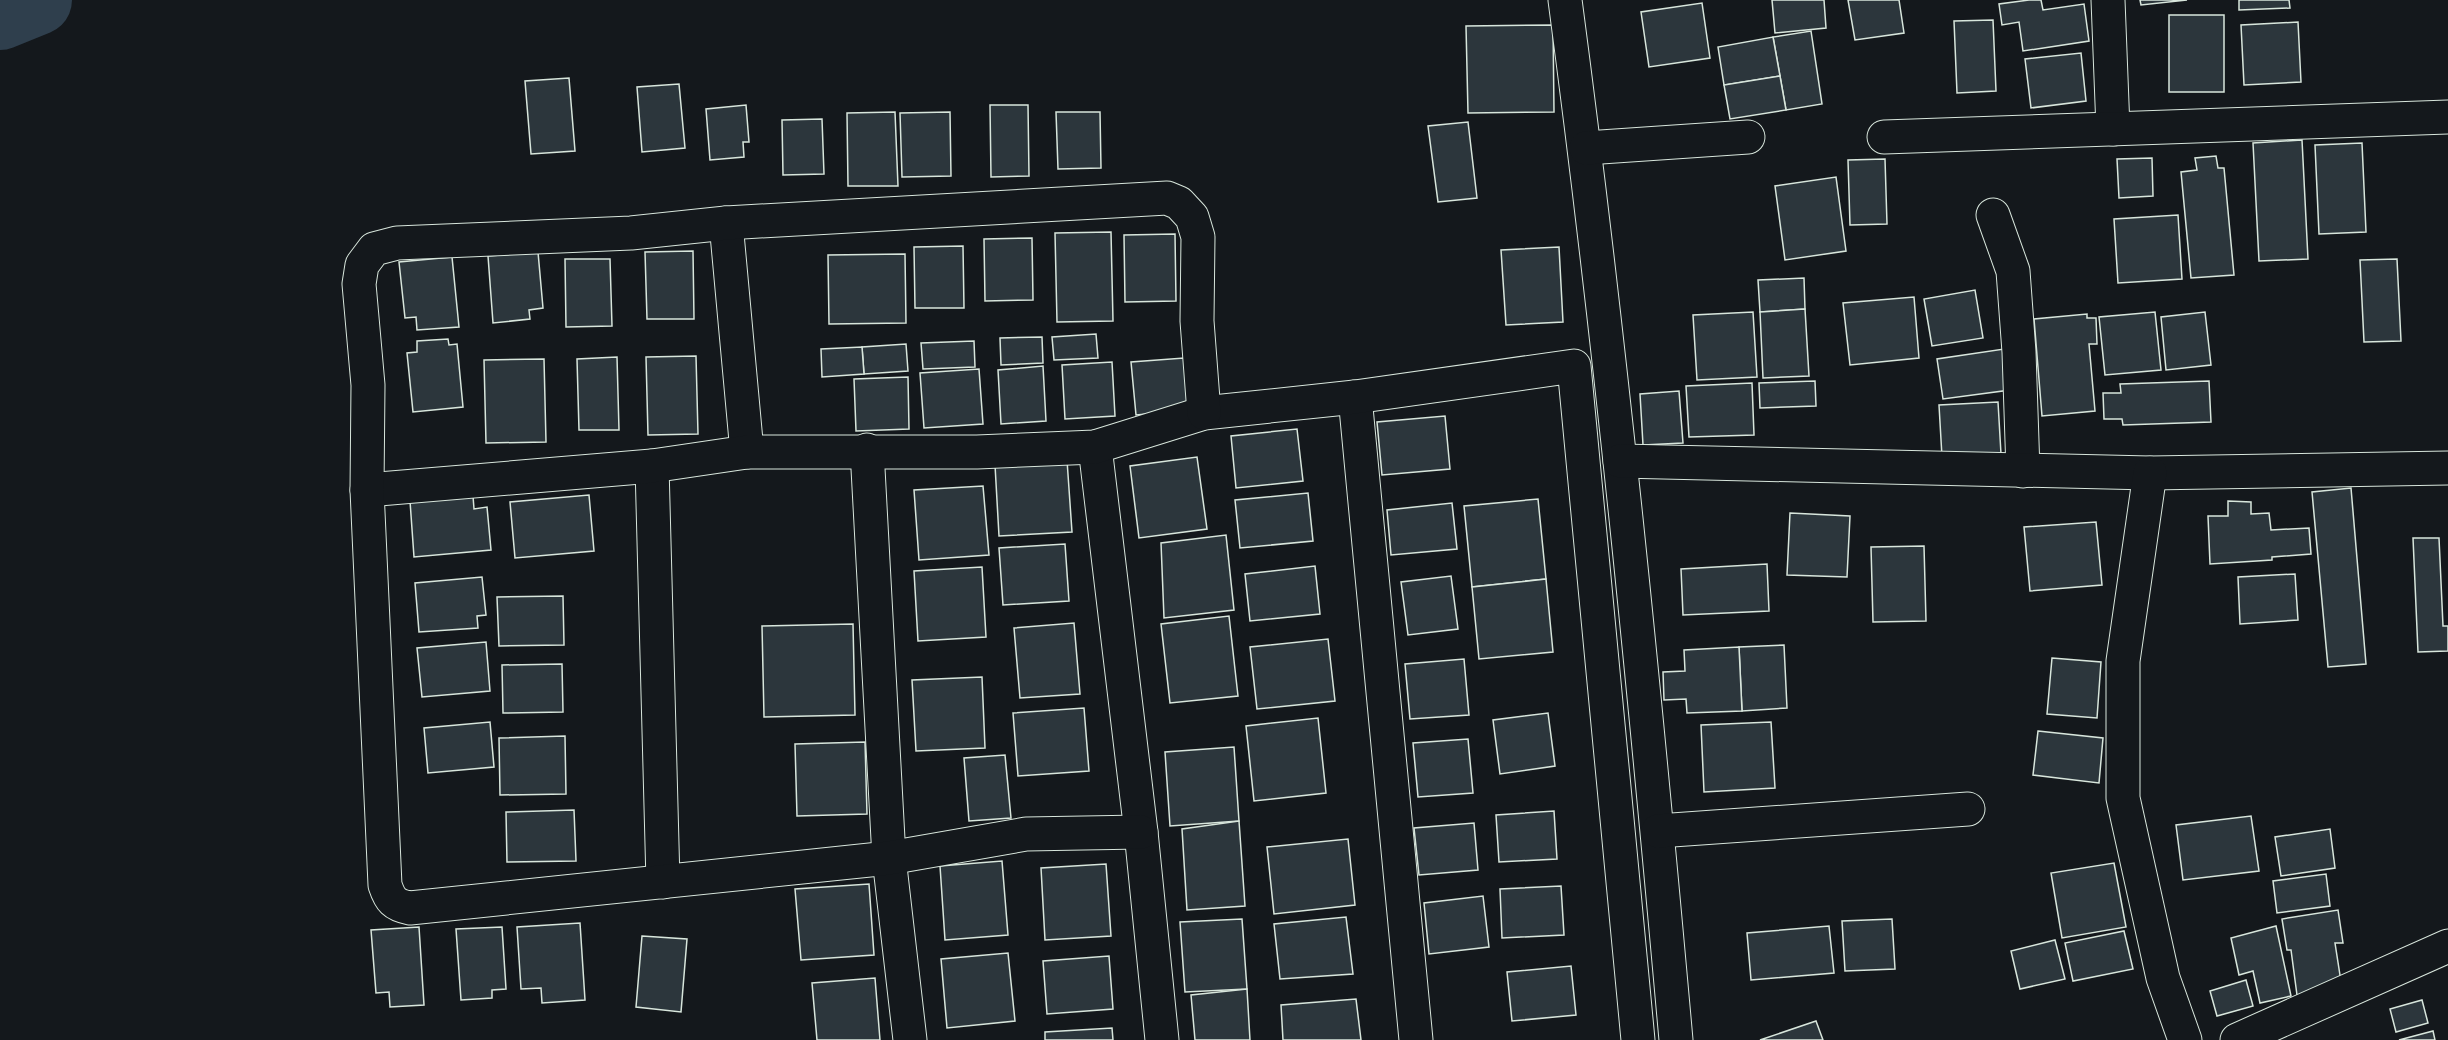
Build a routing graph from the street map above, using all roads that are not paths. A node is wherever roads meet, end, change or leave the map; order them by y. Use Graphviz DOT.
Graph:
graph roads {
  1 [pos="1565,0"];
  2 [pos="2108,0"];
  3 [pos="2448,117"];
  4 [pos="2113,129"];
  5 [pos="1748,136"];
  6 [pos="1884,137"];
  7 [pos="1586,148"];
  8 [pos="1993,216"];
  9 [pos="726,223"];
  10 [pos="1355,397"];
  11 [pos="1204,413"];
  12 [pos="1095,447"];
  13 [pos="867,450"];
  14 [pos="747,452"];
  15 [pos="1620,461"];
  16 [pos="652,466"];
  17 [pos="2448,468"];
  18 [pos="2023,471"];
  19 [pos="2150,473"];
  20 [pos="367,490"];
  21 [pos="1968,809"];
  22 [pos="1658,831"];
  23 [pos="1141,832"];
  24 [pos="889,858"];
  25 [pos="663,882"];
  26 [pos="1664,908"];
  27 [pos="1626,912"];
  28 [pos="2448,946"];
  29 [pos="910,1040"];
  30 [pos="1162,1040"];
  31 [pos="1416,1040"];
  32 [pos="1638,1040"];
  33 [pos="1676,1040"];
  34 [pos="2185,1040"];
  35 [pos="2237,1040"];
  1 -- 7 [label="street"];
  2 -- 4 [label="street"];
  3 -- 4 [label="street"];
  4 -- 6 [label="street"];
  5 -- 7 [label="street"];
  7 -- 15 [label="street"];
  8 -- 18 [label="street"];
  9 -- 11 [label="street"];
  9 -- 14 [label="street"];
  9 -- 20 [label="street"];
  10 -- 11 [label="street"];
  10 -- 27 [label="street"];
  10 -- 31 [label="street"];
  11 -- 12 [label="street"];
  12 -- 13 [label="street"];
  12 -- 23 [label="street"];
  13 -- 14 [label="street"];
  13 -- 24 [label="street"];
  14 -- 16 [label="street"];
  15 -- 18 [label="street"];
  15 -- 22 [label="street"];
  16 -- 20 [label="street"];
  16 -- 25 [label="street"];
  17 -- 19 [label="street"];
  18 -- 19 [label="street"];
  19 -- 34 [label="street"];
  20 -- 25 [label="street"];
  21 -- 22 [label="street"];
  22 -- 26 [label="street"];
  23 -- 24 [label="street"];
  23 -- 30 [label="street"];
  24 -- 25 [label="street"];
  24 -- 29 [label="street"];
  26 -- 27 [label="street"];
  26 -- 33 [label="street"];
  27 -- 32 [label="street"];
  28 -- 35 [label="street"];
}
